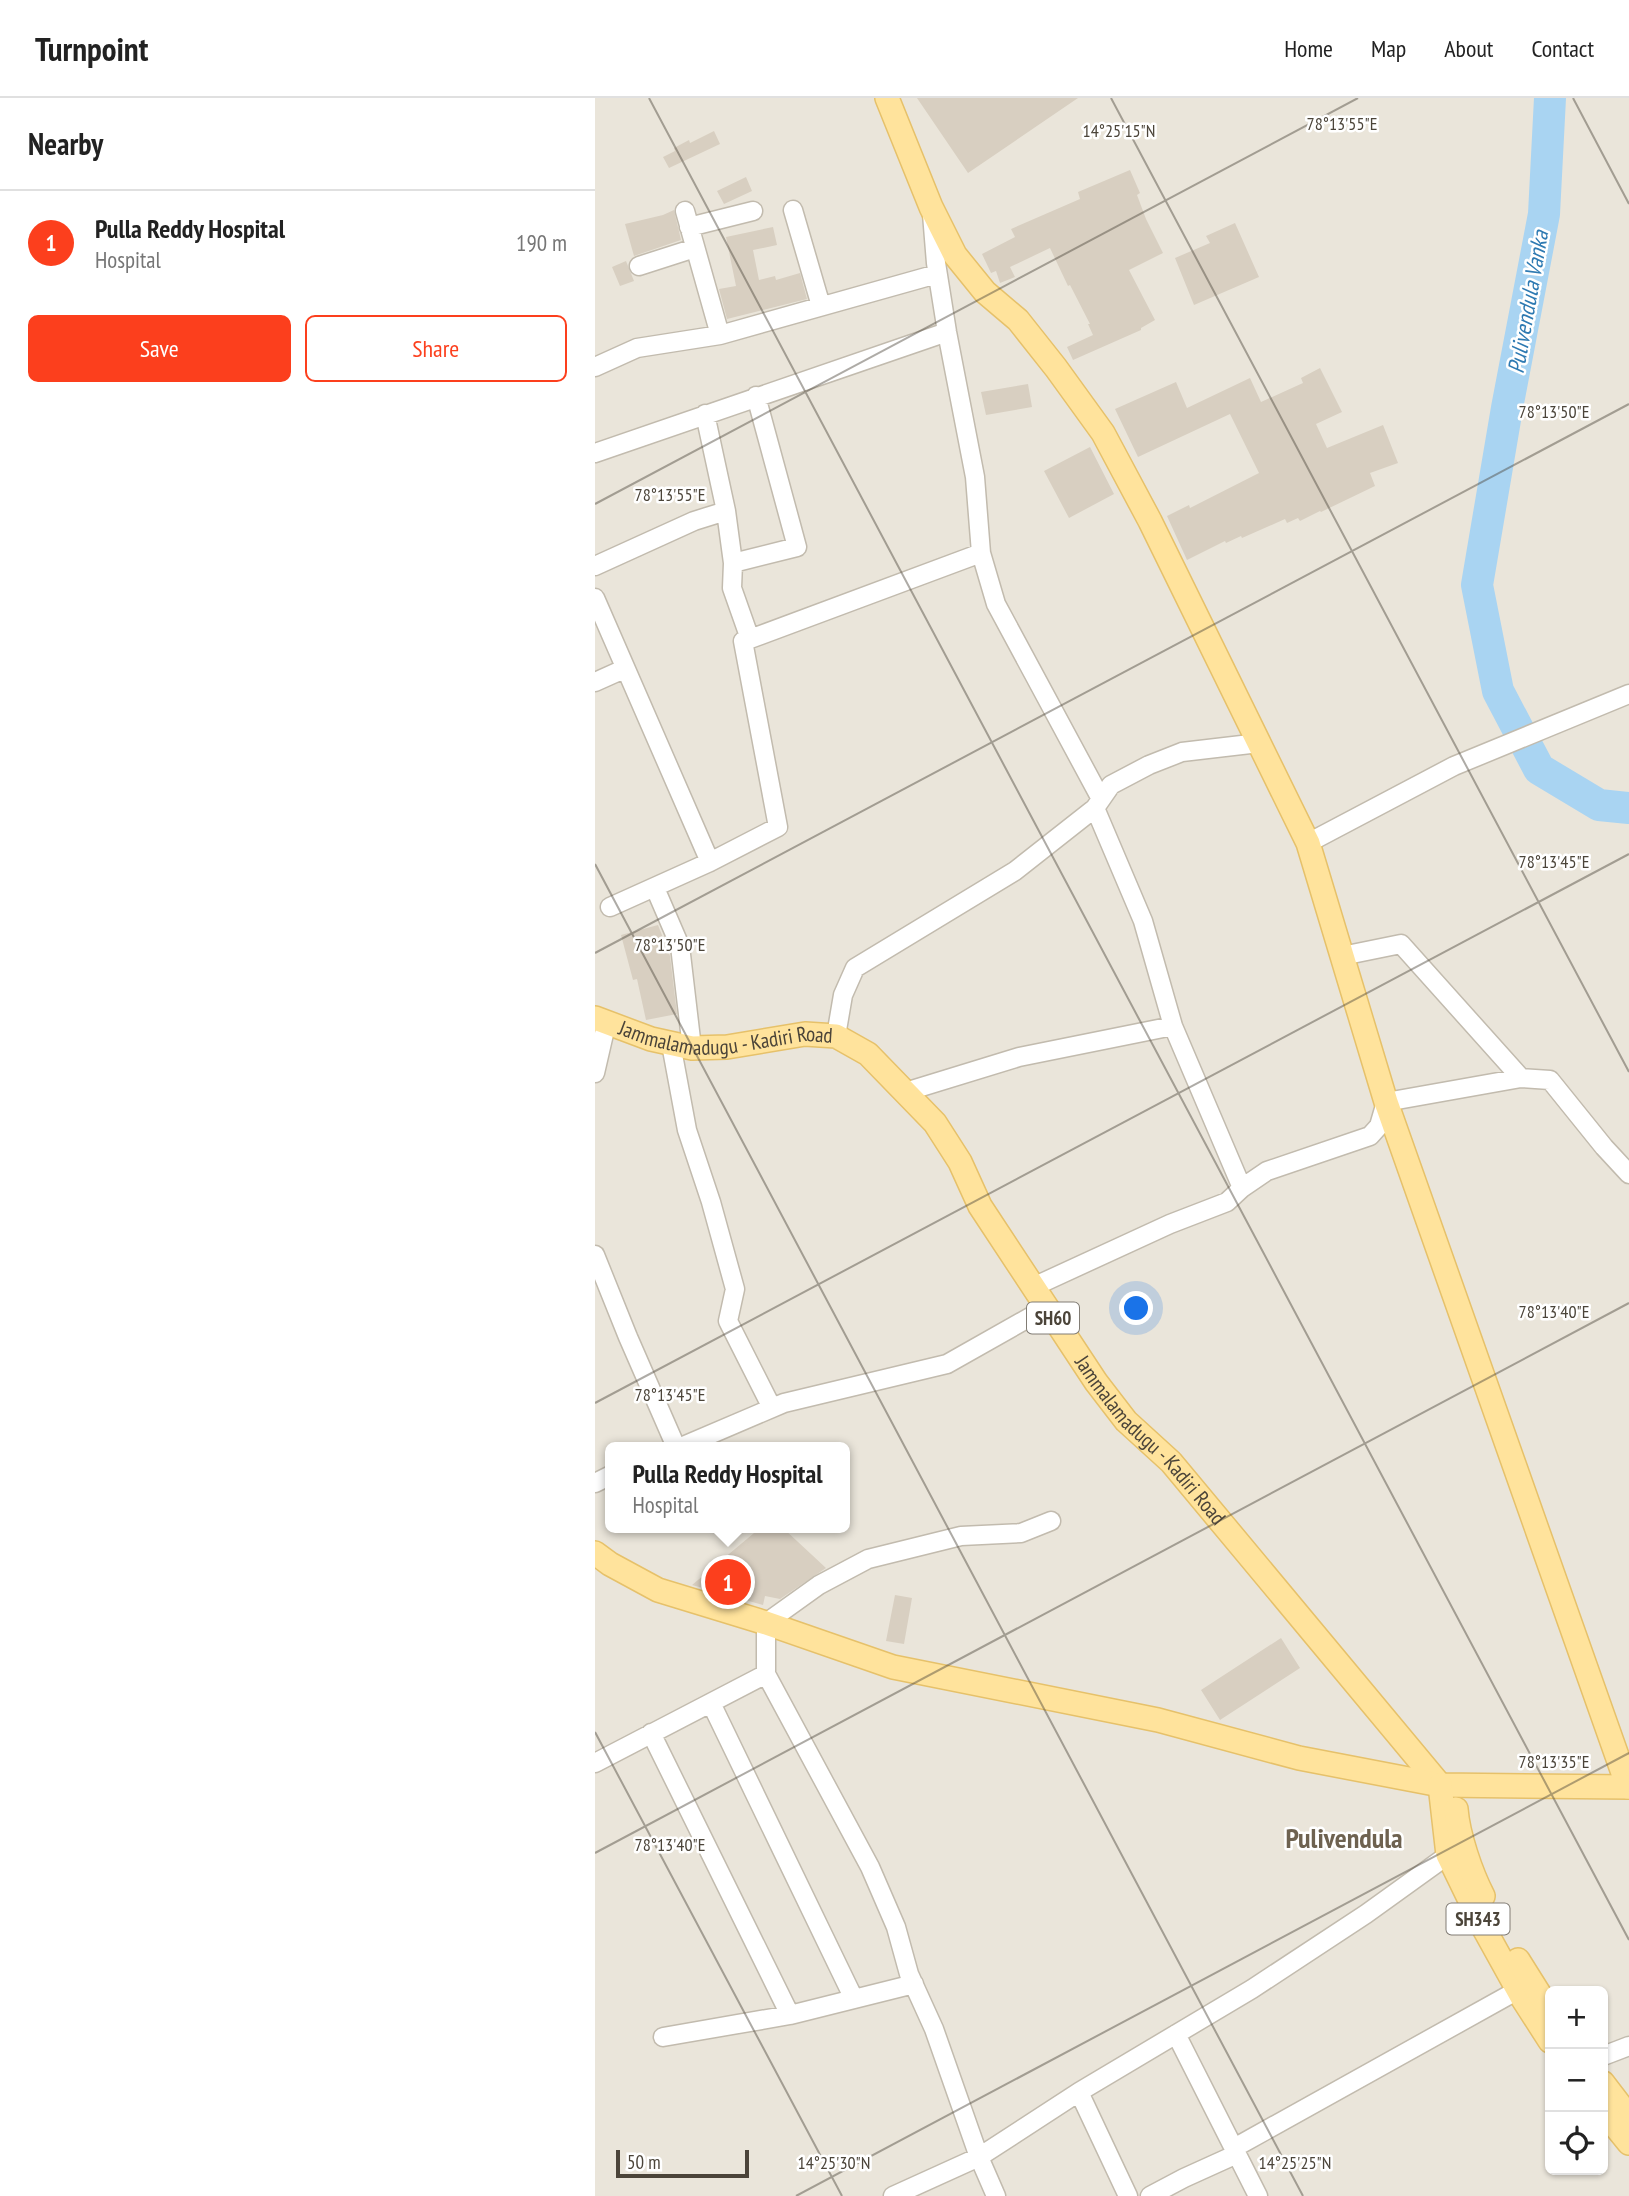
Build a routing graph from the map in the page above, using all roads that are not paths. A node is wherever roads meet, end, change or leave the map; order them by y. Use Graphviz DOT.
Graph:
graph roads {
  1 [pos="887,98"];
  2 [pos="931,207"];
  3 [pos="793,210"];
  4 [pos="753,211"];
  5 [pos="695,248"];
  6 [pos="639,266"];
  7 [pos="937,274"];
  8 [pos="821,306"];
  9 [pos="947,331"];
  10 [pos="720,335"];
  11 [pos="595,367"];
  12 [pos="756,397"];
  13 [pos="705,414"];
  14 [pos="595,453"];
  15 [pos="726,511"];
  16 [pos="981,553"];
  17 [pos="733,563"];
  18 [pos="595,566"];
  19 [pos="595,598"];
  20 [pos="750,639"];
  21 [pos="624,669"];
  22 [pos="595,682"];
  23 [pos="1629,694"];
  24 [pos="1259,743"];
  25 [pos="1098,803"];
  26 [pos="1308,843"];
  27 [pos="710,862"];
  28 [pos="655,888"];
  29 [pos="610,906"];
  30 [pos="1342,956"];
  31 [pos="601,1020"];
  32 [pos="1173,1027"];
  33 [pos="836,1036"];
  34 [pos="681,1046"];
  35 [pos="595,1073"];
  36 [pos="1521,1078"];
  37 [pos="905,1092"];
  38 [pos="1386,1102"];
  39 [pos="1629,1174"];
  40 [pos="1242,1188"];
  41 [pos="595,1255"];
  42 [pos="1033,1287"];
  43 [pos="1046,1308"];
  44 [pos="772,1408"];
  45 [pos="673,1442"];
  46 [pos="693,1442"];
  47 [pos="1051,1521"];
  48 [pos="595,1553"];
  49 [pos="765,1622"];
  50 [pos="766,1674"];
  51 [pos="711,1703"];
  52 [pos="651,1733"];
  53 [pos="595,1763"];
  54 [pos="1447,1785"];
  55 [pos="1629,1787"];
  56 [pos="1448,1855"];
  57 [pos="914,1984"];
  58 [pos="1518,1990"];
  59 [pos="854,1999"];
  60 [pos="1545,2003"];
  61 [pos="790,2015"];
  62 [pos="1545,2032"];
  63 [pos="1176,2034"];
  64 [pos="663,2037"];
  65 [pos="1629,2046"];
  66 [pos="1608,2054"];
  67 [pos="1608,2090"];
  68 [pos="1079,2092"];
  69 [pos="1604,2112"];
  70 [pos="1629,2117"];
  71 [pos="1629,2143"];
  72 [pos="1236,2151"];
  73 [pos="979,2157"];
  74 [pos="893,2196"];
  75 [pos="996,2196"];
  76 [pos="1128,2196"];
  77 [pos="1150,2196"];
  78 [pos="1258,2196"];
  1 -- 2 [label="main road"];
  2 -- 7 [label="street"];
  2 -- 24 [label="main road"];
  3 -- 8 [label="street"];
  4 -- 5 [label="street"];
  5 -- 6 [label="street"];
  5 -- 10 [label="street"];
  7 -- 8 [label="street"];
  7 -- 9 [label="street"];
  8 -- 10 [label="street"];
  9 -- 12 [label="street"];
  9 -- 16 [label="street"];
  10 -- 11 [label="street"];
  12 -- 13 [label="street"];
  12 -- 17 [label="street"];
  13 -- 14 [label="street"];
  13 -- 15 [label="street"];
  15 -- 17 [label="street"];
  15 -- 18 [label="street"];
  16 -- 20 [label="street"];
  16 -- 25 [label="street"];
  17 -- 20 [label="street"];
  19 -- 21 [label="street"];
  20 -- 27 [label="street"];
  21 -- 22 [label="street"];
  21 -- 27 [label="street"];
  23 -- 26 [label="street"];
  24 -- 25 [label="street"];
  24 -- 26 [label="main road"];
  25 -- 32 [label="street"];
  25 -- 33 [label="street"];
  26 -- 30 [label="main road"];
  27 -- 28 [label="street"];
  28 -- 29 [label="street"];
  28 -- 34 [label="street"];
  30 -- 36 [label="street"];
  30 -- 38 [label="main road"];
  31 -- 34 [label="main road, Jammalamadugu - Kadiri Road / SH60"];
  31 -- 35 [label="street"];
  32 -- 37 [label="street"];
  32 -- 40 [label="street"];
  33 -- 34 [label="main road, Jammalamadugu - Kadiri Road / SH60"];
  33 -- 37 [label="main road, Jammalamadugu - Kadiri Road / SH60"];
  34 -- 44 [label="street"];
  36 -- 38 [label="street"];
  36 -- 39 [label="street"];
  37 -- 42 [label="main road, Jammalamadugu - Kadiri Road / SH60"];
  38 -- 40 [label="street"];
  38 -- 55 [label="main road"];
  40 -- 42 [label="street"];
  41 -- 45 [label="street"];
  42 -- 43 [label="main road, Jammalamadugu - Kadiri Road / SH60"];
  43 -- 44 [label="street"];
  43 -- 54 [label="main road, Jammalamadugu - Kadiri Road / SH60"];
  44 -- 46 [label="street"];
  47 -- 49 [label="street"];
  48 -- 49 [label="main road"];
  49 -- 50 [label="street"];
  49 -- 54 [label="main road"];
  50 -- 51 [label="street"];
  50 -- 57 [label="street"];
  51 -- 52 [label="street"];
  51 -- 59 [label="street"];
  52 -- 53 [label="street"];
  52 -- 61 [label="street"];
  54 -- 55 [label="main road"];
  54 -- 56 [label="main road, SH343"];
  54 -- 60 [label="main road, SH343"];
  56 -- 58 [label="main road, SH343"];
  56 -- 63 [label="street"];
  57 -- 59 [label="street"];
  57 -- 73 [label="street"];
  58 -- 62 [label="main road, SH343"];
  58 -- 72 [label="street"];
  59 -- 61 [label="street"];
  61 -- 64 [label="street"];
  63 -- 68 [label="street"];
  63 -- 72 [label="street"];
  65 -- 66 [label="street"];
  67 -- 70 [label="main road"];
  68 -- 73 [label="street"];
  68 -- 76 [label="street"];
  69 -- 71 [label="main road"];
  72 -- 77 [label="street"];
  72 -- 78 [label="street"];
  73 -- 74 [label="street"];
  73 -- 75 [label="street"];
}
